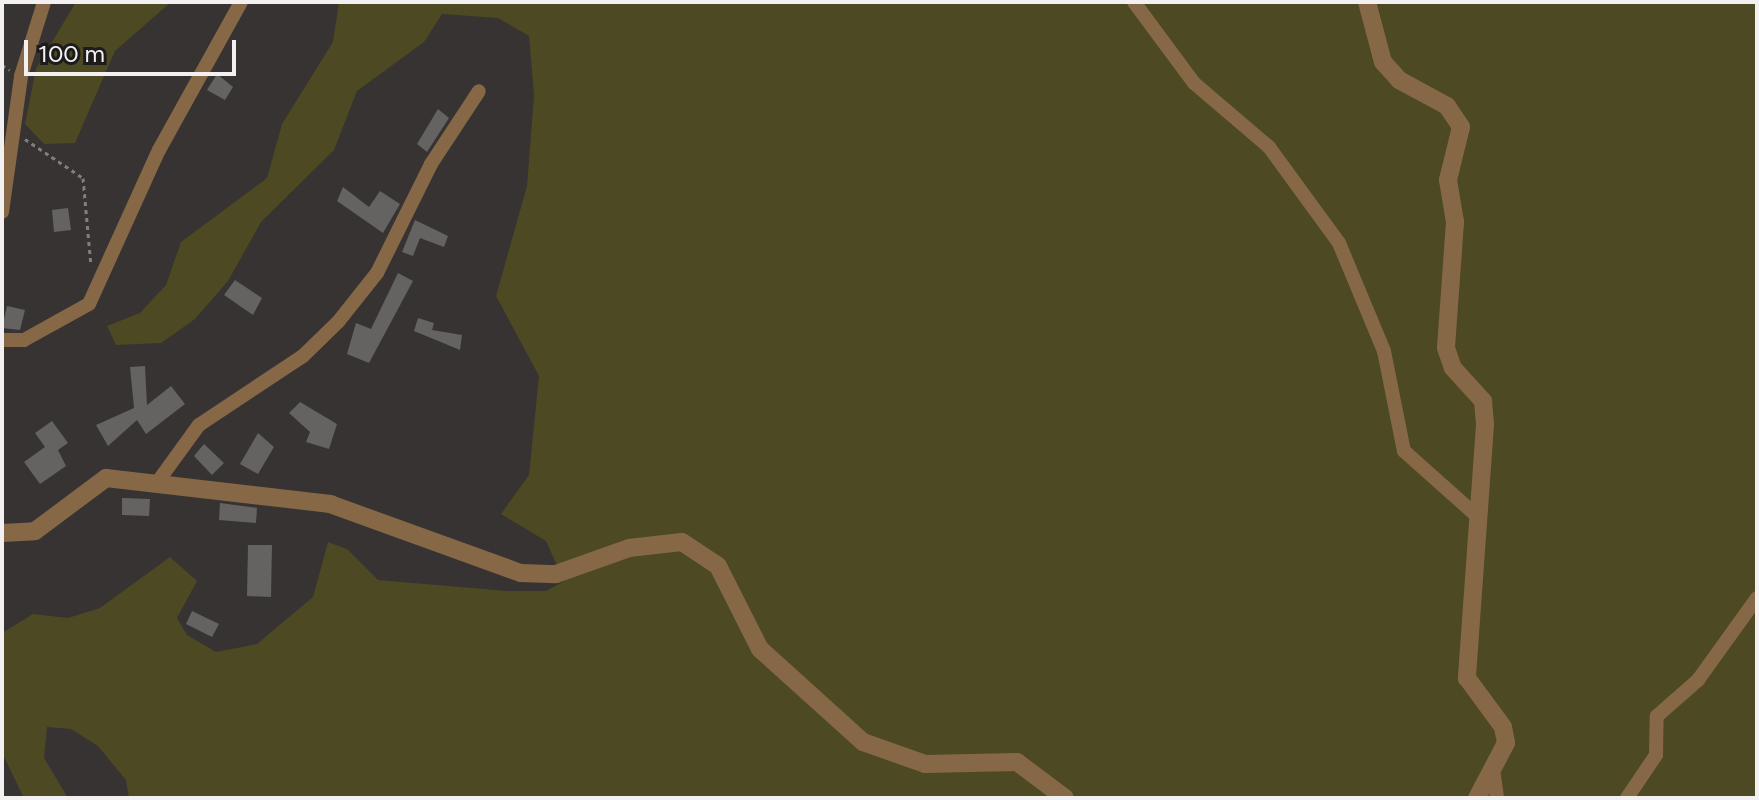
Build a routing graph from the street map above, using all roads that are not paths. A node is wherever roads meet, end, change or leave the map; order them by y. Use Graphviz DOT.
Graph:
graph roads {
  1 [pos="44,2"];
  2 [pos="241,2"];
  3 [pos="1134,2"];
  4 [pos="1367,2"];
  5 [pos="479,91"];
  6 [pos="2,212"];
  7 [pos="2,340"];
  8 [pos="159,480"];
  9 [pos="1477,516"];
  10 [pos="2,533"];
  11 [pos="1757,598"];
  12 [pos="1493,769"];
  13 [pos="1065,798"];
  14 [pos="1477,798"];
  15 [pos="1497,798"];
  16 [pos="1627,798"];
  1 -- 6 [label="street"];
  2 -- 7 [label="street"];
  3 -- 9 [label="street"];
  4 -- 9 [label="street"];
  5 -- 8 [label="street"];
  8 -- 10 [label="street"];
  8 -- 13 [label="street"];
  9 -- 12 [label="street"];
  11 -- 16 [label="street"];
  12 -- 14 [label="street"];
  12 -- 15 [label="street"];
}
